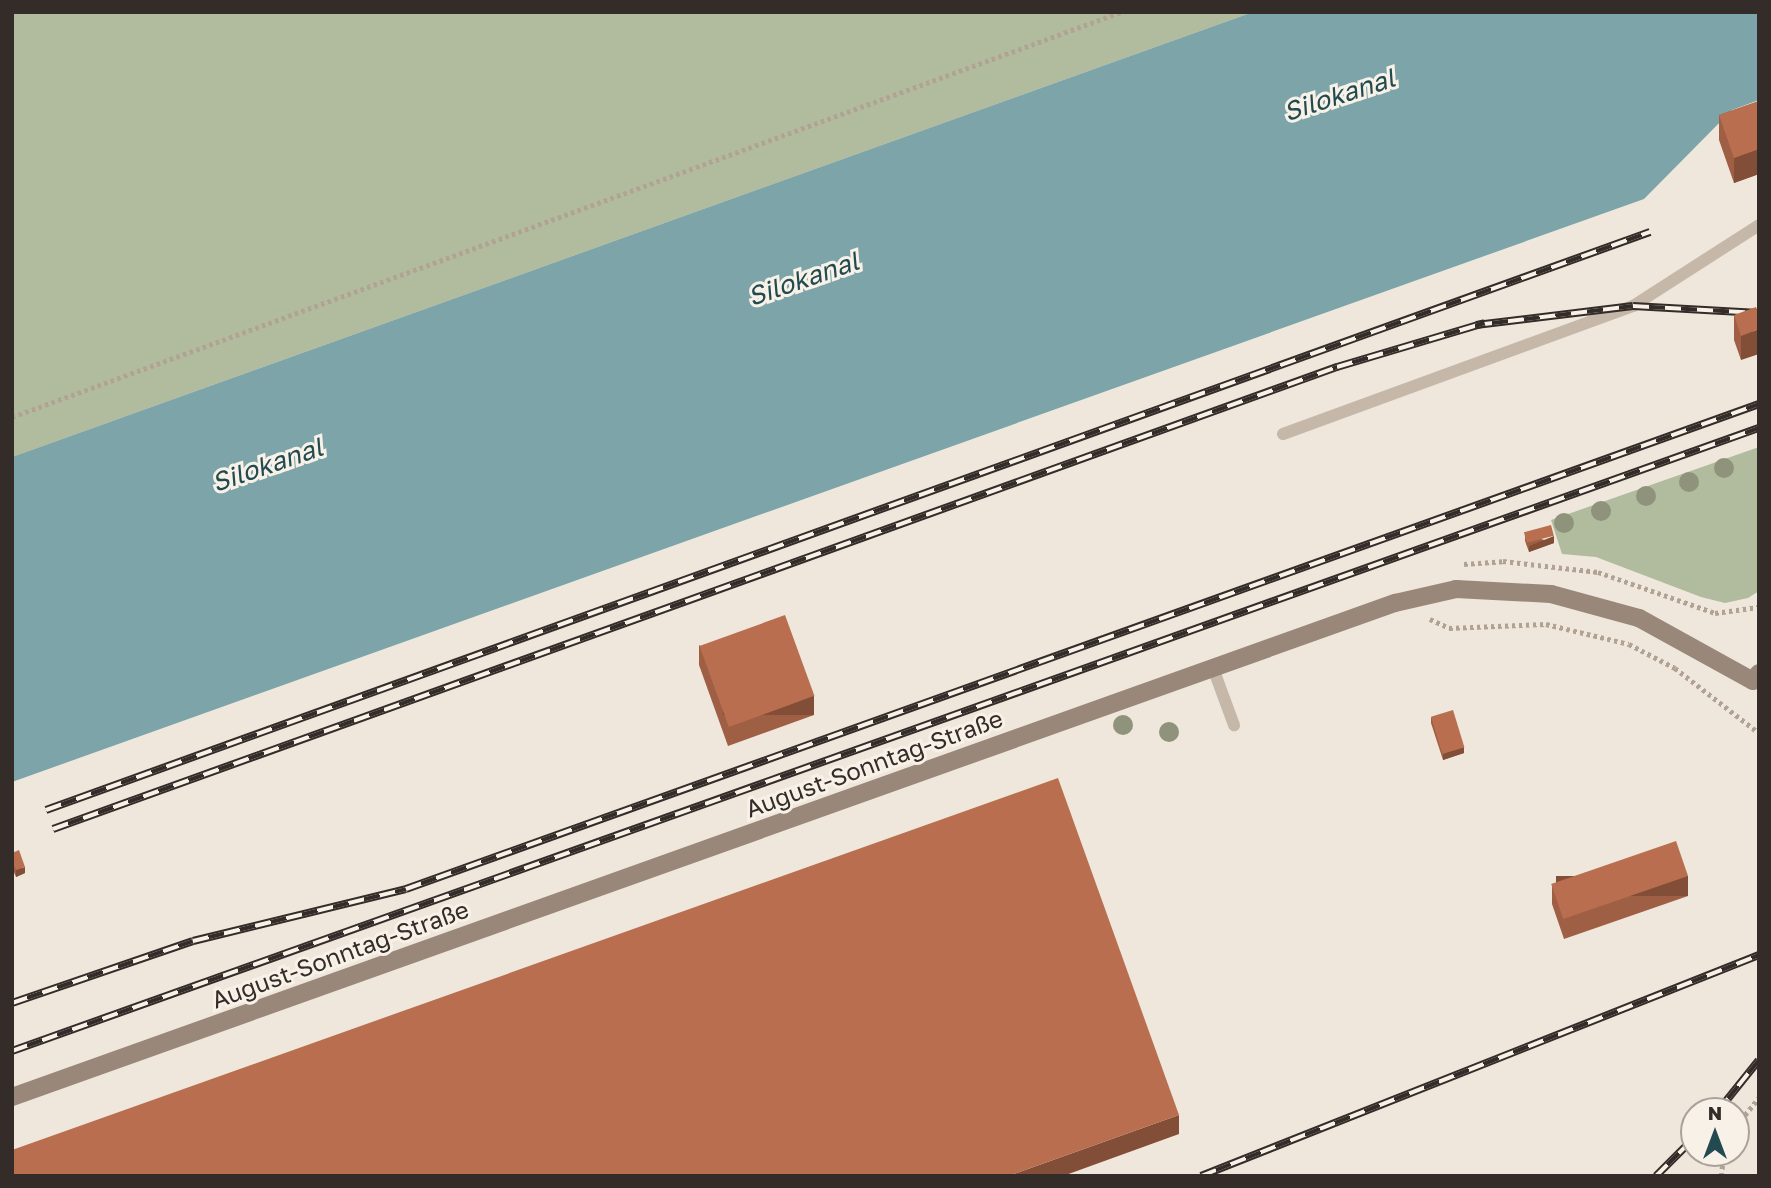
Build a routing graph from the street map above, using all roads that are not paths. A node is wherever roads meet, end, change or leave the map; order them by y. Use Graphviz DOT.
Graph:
graph roads {
  1 [pos="1759,225"];
  2 [pos="1283,434"];
  3 [pos="1213,668"];
  4 [pos="1756,677"];
  5 [pos="1234,725"];
  6 [pos="12,1097"];
  1 -- 2 [label="lane"];
  3 -- 4 [label="street, August-Sonntag-Straße"];
  3 -- 5 [label="lane"];
  3 -- 6 [label="street, August-Sonntag-Straße"];
}
